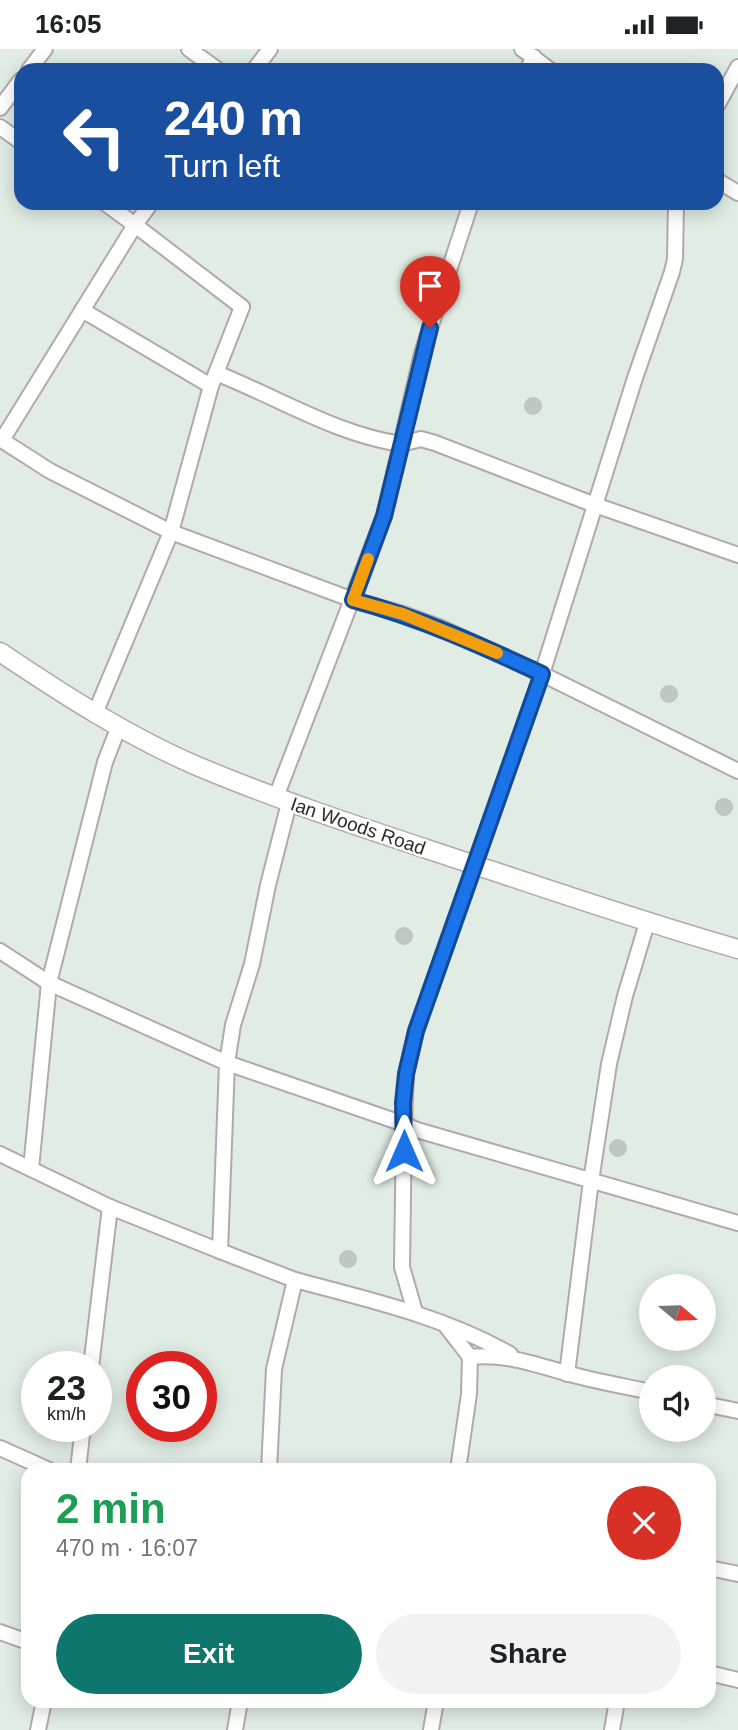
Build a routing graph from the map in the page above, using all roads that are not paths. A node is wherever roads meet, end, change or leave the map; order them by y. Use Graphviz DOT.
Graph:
graph roads {
  1 [pos="45,49"];
  2 [pos="189,49"];
  3 [pos="270,49"];
  4 [pos="34,63"];
  5 [pos="208,63"];
  6 [pos="259,63"];
  7 [pos="738,67"];
  8 [pos="14,89"];
  9 [pos="724,93"];
  10 [pos="0,108"];
  11 [pos="115,210"];
  12 [pos="146,210"];
  13 [pos="469,210"];
  14 [pos="676,210"];
  15 [pos="135,225"];
  16 [pos="82,310"];
  17 [pos="213,379"];
  18 [pos="1,440"];
  19 [pos="401,444"];
  20 [pos="595,505"];
  21 [pos="171,532"];
  22 [pos="738,555"];
  23 [pos="353,600"];
  24 [pos="0,652"];
  25 [pos="542,674"];
  26 [pos="96,712"];
  27 [pos="119,726"];
  28 [pos="738,771"];
  29 [pos="283,800"];
  30 [pos="474,865"];
  31 [pos="647,923"];
  32 [pos="738,949"];
  33 [pos="0,951"];
  34 [pos="49,983"];
  35 [pos="227,1063"];
  36 [pos="404,1124"];
  37 [pos="0,1154"];
  38 [pos="31,1169"];
  39 [pos="592,1181"];
  40 [pos="110,1207"];
  41 [pos="738,1223"];
  42 [pos="220,1251"];
  43 [pos="295,1280"];
  44 [pos="415,1312"];
  45 [pos="446,1326"];
  46 [pos="93,1351"];
  47 [pos="470,1357"];
  48 [pos="518,1359"];
  49 [pos="568,1374"];
  50 [pos="639,1389"];
  51 [pos="716,1406"];
  52 [pos="738,1411"];
  53 [pos="81,1442"];
  54 [pos="0,1448"];
  55 [pos="33,1463"];
  56 [pos="79,1463"];
  57 [pos="269,1463"];
  58 [pos="459,1463"];
  59 [pos="716,1569"];
  60 [pos="738,1574"];
  61 [pos="0,1632"];
  62 [pos="21,1639"];
  63 [pos="716,1675"];
  64 [pos="738,1680"];
  65 [pos="43,1708"];
  66 [pos="239,1708"];
  67 [pos="435,1708"];
  68 [pos="616,1708"];
  69 [pos="38,1730"];
  70 [pos="235,1730"];
  71 [pos="431,1730"];
  72 [pos="612,1730"];
  1 -- 4 [label="street"];
  2 -- 5 [label="street"];
  3 -- 6 [label="street"];
  7 -- 9 [label="street"];
  8 -- 10 [label="street"];
  11 -- 15 [label="street"];
  12 -- 15 [label="street"];
  13 -- 19 [label="street"];
  14 -- 20 [label="street"];
  15 -- 16 [label="street"];
  15 -- 17 [label="street"];
  16 -- 17 [label="street"];
  16 -- 18 [label="street"];
  17 -- 19 [label="street"];
  17 -- 21 [label="street"];
  18 -- 21 [label="street"];
  19 -- 20 [label="street"];
  19 -- 23 [label="street"];
  20 -- 22 [label="street"];
  20 -- 25 [label="street"];
  21 -- 23 [label="street"];
  21 -- 26 [label="street"];
  23 -- 25 [label="street"];
  23 -- 29 [label="street"];
  24 -- 26 [label="street, Ian Woods Road"];
  25 -- 28 [label="street"];
  25 -- 30 [label="street"];
  26 -- 27 [label="street, Ian Woods Road"];
  27 -- 29 [label="street, Ian Woods Road"];
  27 -- 34 [label="street"];
  29 -- 30 [label="street, Ian Woods Road"];
  29 -- 35 [label="street"];
  30 -- 31 [label="street, Ian Woods Road"];
  30 -- 36 [label="street"];
  31 -- 32 [label="street, Ian Woods Road"];
  31 -- 39 [label="street"];
  33 -- 34 [label="street"];
  34 -- 35 [label="street"];
  34 -- 38 [label="street"];
  35 -- 36 [label="street"];
  35 -- 42 [label="street"];
  36 -- 39 [label="street"];
  36 -- 44 [label="street"];
  37 -- 38 [label="street"];
  38 -- 40 [label="street"];
  39 -- 41 [label="street"];
  39 -- 49 [label="street"];
  40 -- 42 [label="street"];
  40 -- 46 [label="street"];
  42 -- 43 [label="street"];
  43 -- 44 [label="street"];
  43 -- 57 [label="street"];
  44 -- 45 [label="street"];
  45 -- 47 [label="street"];
  45 -- 48 [label="street"];
  47 -- 48 [label="street"];
  47 -- 58 [label="street"];
  48 -- 49 [label="street"];
  49 -- 50 [label="street"];
  51 -- 52 [label="street"];
  53 -- 56 [label="street"];
  54 -- 55 [label="street"];
  59 -- 60 [label="street"];
  61 -- 62 [label="street"];
  63 -- 64 [label="street"];
  65 -- 69 [label="street"];
  66 -- 70 [label="street"];
  67 -- 71 [label="street"];
  68 -- 72 [label="street"];
}
